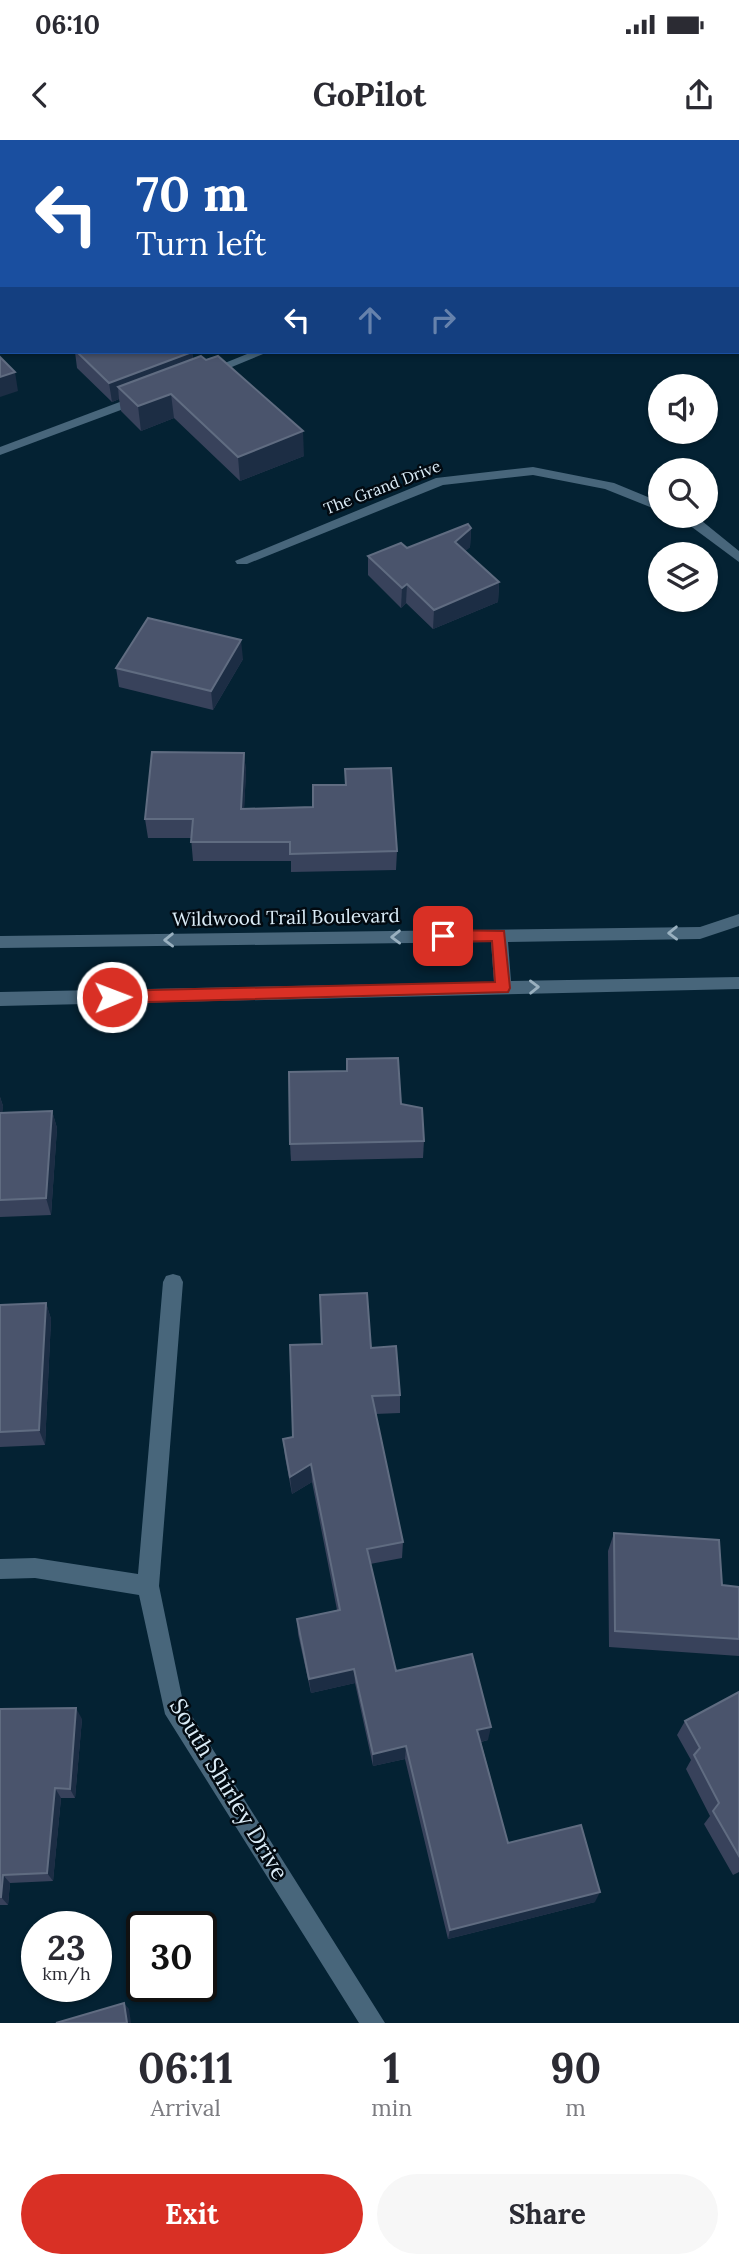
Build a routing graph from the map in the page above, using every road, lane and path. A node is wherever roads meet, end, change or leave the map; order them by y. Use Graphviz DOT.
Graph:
graph roads {
  1 [pos="257,354"];
  2 [pos="187,380"];
  3 [pos="150,394"];
  4 [pos="0,451"];
  5 [pos="648,502"];
  6 [pos="702,528"];
  7 [pos="739,558"];
  8 [pos="242,561"];
  9 [pos="739,920"];
  10 [pos="499,935"];
  11 [pos="0,942"];
  12 [pos="739,983"];
  13 [pos="503,988"];
  14 [pos="0,999"];
  15 [pos="173,1282"];
  16 [pos="0,1569"];
  17 [pos="148,1586"];
  18 [pos="373,2023"];
  1 -- 2 [label="street"];
  3 -- 4 [label="street"];
  5 -- 8 [label="street, The Grand Drive"];
  6 -- 7 [label="street"];
  9 -- 10 [label="street, Wildwood Trail Boulevard, one-way"];
  10 -- 11 [label="street, Wildwood Trail Boulevard, one-way"];
  10 -- 13 [label="street"];
  13 -- 12 [label="street, one-way"];
  13 -- 14 [label="street"];
  15 -- 17 [label="street, South Shirley Drive"];
  16 -- 17 [label="street"];
  17 -- 18 [label="street, South Shirley Drive"];
}
